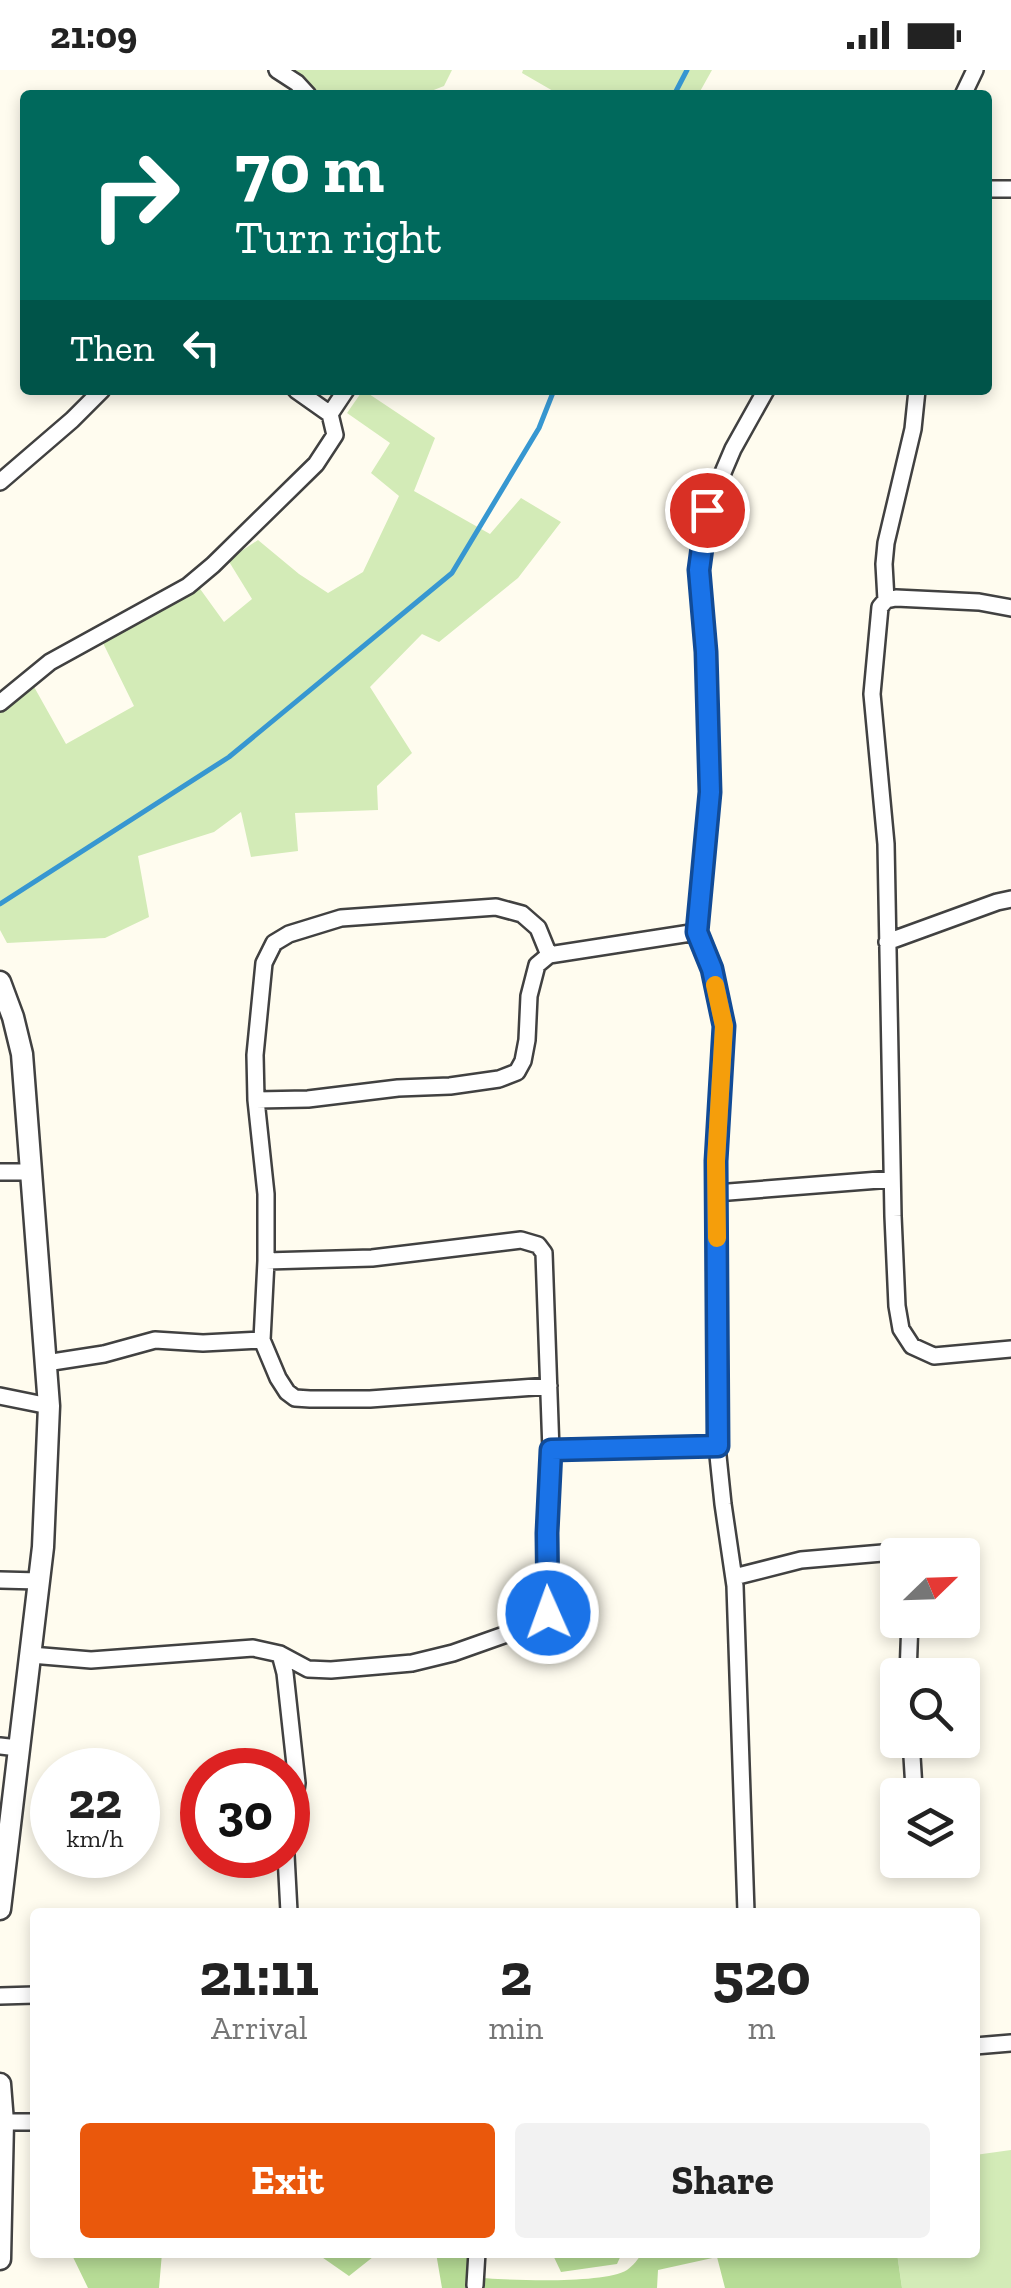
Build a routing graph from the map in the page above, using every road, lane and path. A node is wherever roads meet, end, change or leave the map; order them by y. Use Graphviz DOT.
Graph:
graph roads {
  1 [pos="277,70"];
  2 [pos="303,90"];
  3 [pos="97,395"];
  4 [pos="303,395"];
  5 [pos="343,395"];
  6 [pos="763,395"];
  7 [pos="916,395"];
  8 [pos="330,414"];
  9 [pos="0,482"];
  10 [pos="886,600"];
  11 [pos="1011,608"];
  12 [pos="0,703"];
  13 [pos="1011,899"];
  14 [pos="697,932"];
  15 [pos="887,942"];
  16 [pos="549,955"];
  17 [pos="0,982"];
  18 [pos="256,1100"];
  19 [pos="0,1172"];
  20 [pos="32,1172"];
  21 [pos="892,1179"];
  22 [pos="716,1193"];
  23 [pos="266,1261"];
  24 [pos="262,1340"];
  25 [pos="1011,1349"];
  26 [pos="46,1363"];
  27 [pos="549,1386"];
  28 [pos="0,1396"];
  29 [pos="49,1406"];
  30 [pos="718,1446"];
  31 [pos="551,1450"];
  32 [pos="880,1553"];
  33 [pos="734,1577"];
  34 [pos="0,1580"];
  35 [pos="38,1581"];
  36 [pos="280,1654"];
  37 [pos="30,1655"];
  38 [pos="9,1747"];
  39 [pos="292,1748"];
  40 [pos="3,1848"];
  41 [pos="287,1878"];
  42 [pos="289,1908"];
  43 [pos="746,1908"];
  44 [pos="0,1909"];
  45 [pos="30,1995"];
  46 [pos="0,1996"];
  47 [pos="1011,2043"];
  48 [pos="980,2046"];
  49 [pos="0,2084"];
  50 [pos="3,2122"];
  51 [pos="30,2122"];
  52 [pos="477,2258"];
  53 [pos="0,2259"];
  54 [pos="475,2284"];
  1 -- 2 [label="street"];
  3 -- 9 [label="street"];
  4 -- 8 [label="street"];
  5 -- 8 [label="street"];
  6 -- 14 [label="street"];
  7 -- 10 [label="street"];
  8 -- 12 [label="street"];
  10 -- 11 [label="street"];
  10 -- 15 [label="street"];
  13 -- 15 [label="street"];
  14 -- 16 [label="street"];
  14 -- 22 [label="street"];
  15 -- 21 [label="street"];
  16 -- 18 [label="street"];
  16 -- 18 [label="street"];
  17 -- 20 [label="street"];
  18 -- 23 [label="street"];
  19 -- 20 [label="street"];
  20 -- 26 [label="street"];
  21 -- 22 [label="street"];
  21 -- 25 [label="street"];
  22 -- 30 [label="street"];
  23 -- 24 [label="street"];
  23 -- 27 [label="street"];
  24 -- 26 [label="street"];
  24 -- 27 [label="street"];
  26 -- 29 [label="street"];
  27 -- 31 [label="street"];
  28 -- 29 [label="street"];
  29 -- 35 [label="street"];
  30 -- 31 [label="street"];
  30 -- 33 [label="street"];
  31 -- 36 [label="street"];
  32 -- 33 [label="street"];
  33 -- 43 [label="street"];
  34 -- 35 [label="street"];
  35 -- 37 [label="street"];
  36 -- 37 [label="street"];
  36 -- 39 [label="street"];
  37 -- 38 [label="street"];
  38 -- 40 [label="street"];
  40 -- 44 [label="street"];
  41 -- 42 [label="street"];
  45 -- 46 [label="street"];
  47 -- 48 [label="street"];
  49 -- 50 [label="street"];
  50 -- 51 [label="street"];
  50 -- 53 [label="street"];
  52 -- 54 [label="street"];
}
